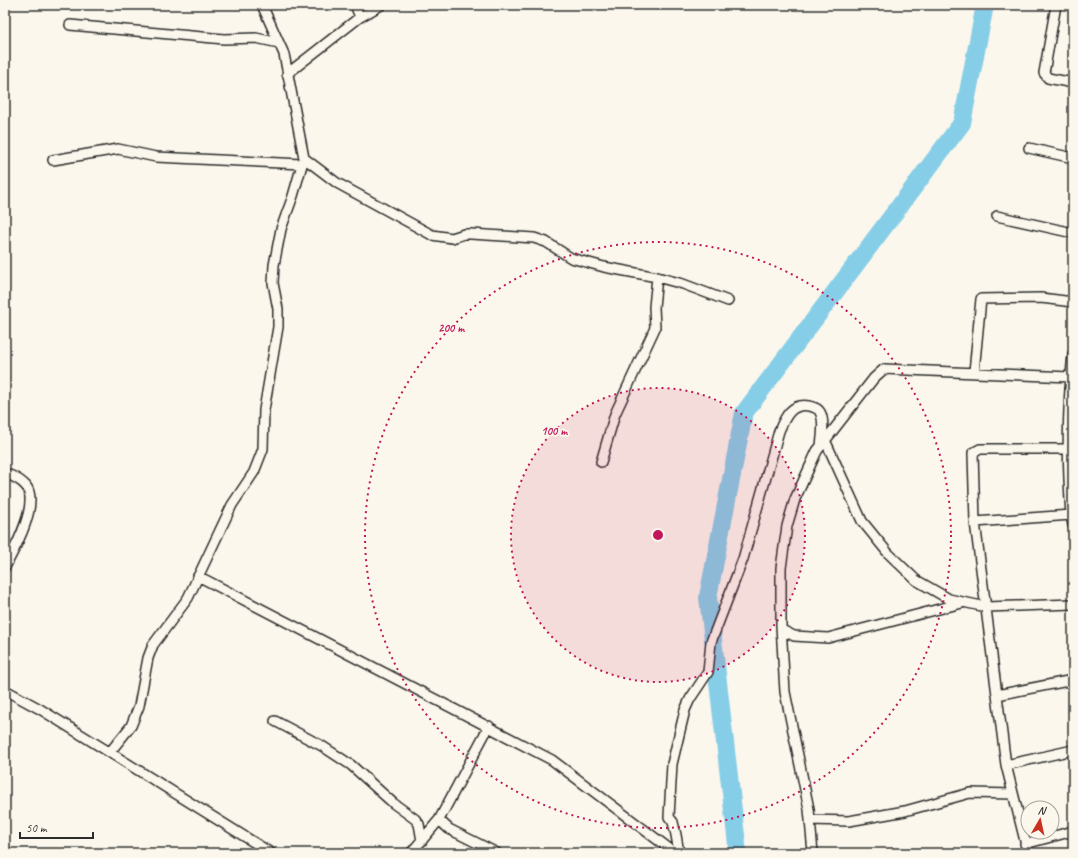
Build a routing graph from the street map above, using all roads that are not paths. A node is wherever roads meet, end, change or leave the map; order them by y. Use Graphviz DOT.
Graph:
graph roads {
  1 [pos="262,5"];
  2 [pos="356,5"];
  3 [pos="381,5"];
  4 [pos="1056,5"];
  5 [pos="360,17"];
  6 [pos="70,25"];
  7 [pos="279,42"];
  8 [pos="287,74"];
  9 [pos="1073,83"];
  10 [pos="1029,148"];
  11 [pos="1073,158"];
  12 [pos="53,160"];
  13 [pos="303,161"];
  14 [pos="997,216"];
  15 [pos="1073,233"];
  16 [pos="657,277"];
  17 [pos="728,301"];
  18 [pos="1073,302"];
  19 [pos="1073,354"];
  20 [pos="974,372"];
  21 [pos="1070,377"];
  22 [pos="1070,401"];
  23 [pos="823,443"];
  24 [pos="1068,449"];
  25 [pos="601,462"];
  26 [pos="5,472"];
  27 [pos="1071,491"];
  28 [pos="1071,515"];
  29 [pos="975,522"];
  30 [pos="1073,525"];
  31 [pos="5,567"];
  32 [pos="198,576"];
  33 [pos="964,603"];
  34 [pos="1073,604"];
  35 [pos="986,607"];
  36 [pos="782,630"];
  37 [pos="1073,680"];
  38 [pos="5,690"];
  39 [pos="997,695"];
  40 [pos="275,722"];
  41 [pos="489,726"];
  42 [pos="1073,750"];
  43 [pos="110,752"];
  44 [pos="1006,765"];
  45 [pos="1013,794"];
  46 [pos="439,820"];
  47 [pos="810,820"];
  48 [pos="1073,831"];
  49 [pos="422,841"];
  50 [pos="1027,849"];
  51 [pos="271,853"];
  52 [pos="411,853"];
  53 [pos="497,853"];
  54 [pos="675,853"];
  55 [pos="679,853"];
  56 [pos="813,853"];
  1 -- 7 [label="street"];
  2 -- 5 [label="street"];
  3 -- 5 [label="street"];
  4 -- 9 [label="street"];
  5 -- 8 [label="street"];
  6 -- 7 [label="street"];
  7 -- 8 [label="street"];
  8 -- 13 [label="street"];
  10 -- 11 [label="street"];
  12 -- 13 [label="street"];
  13 -- 16 [label="street"];
  13 -- 32 [label="street"];
  14 -- 15 [label="street"];
  16 -- 17 [label="street"];
  16 -- 25 [label="street"];
  18 -- 20 [label="street"];
  19 -- 21 [label="street"];
  20 -- 21 [label="street"];
  20 -- 23 [label="street"];
  21 -- 22 [label="street"];
  22 -- 24 [label="street"];
  23 -- 33 [label="street"];
  23 -- 36 [label="street"];
  23 -- 55 [label="street"];
  24 -- 27 [label="street"];
  24 -- 29 [label="street"];
  26 -- 31 [label="street"];
  27 -- 28 [label="street"];
  28 -- 29 [label="street"];
  28 -- 30 [label="street"];
  29 -- 35 [label="street"];
  32 -- 41 [label="street"];
  32 -- 43 [label="street"];
  33 -- 35 [label="street"];
  33 -- 36 [label="street"];
  34 -- 35 [label="street"];
  35 -- 39 [label="street"];
  36 -- 47 [label="street"];
  37 -- 39 [label="street"];
  38 -- 43 [label="street"];
  39 -- 44 [label="street"];
  40 -- 49 [label="street"];
  41 -- 46 [label="street"];
  41 -- 54 [label="street"];
  42 -- 44 [label="street"];
  43 -- 51 [label="street"];
  44 -- 45 [label="street"];
  45 -- 47 [label="street"];
  45 -- 50 [label="street"];
  46 -- 49 [label="street"];
  46 -- 53 [label="street"];
  47 -- 56 [label="street"];
  48 -- 50 [label="street"];
  49 -- 52 [label="street"];
}
